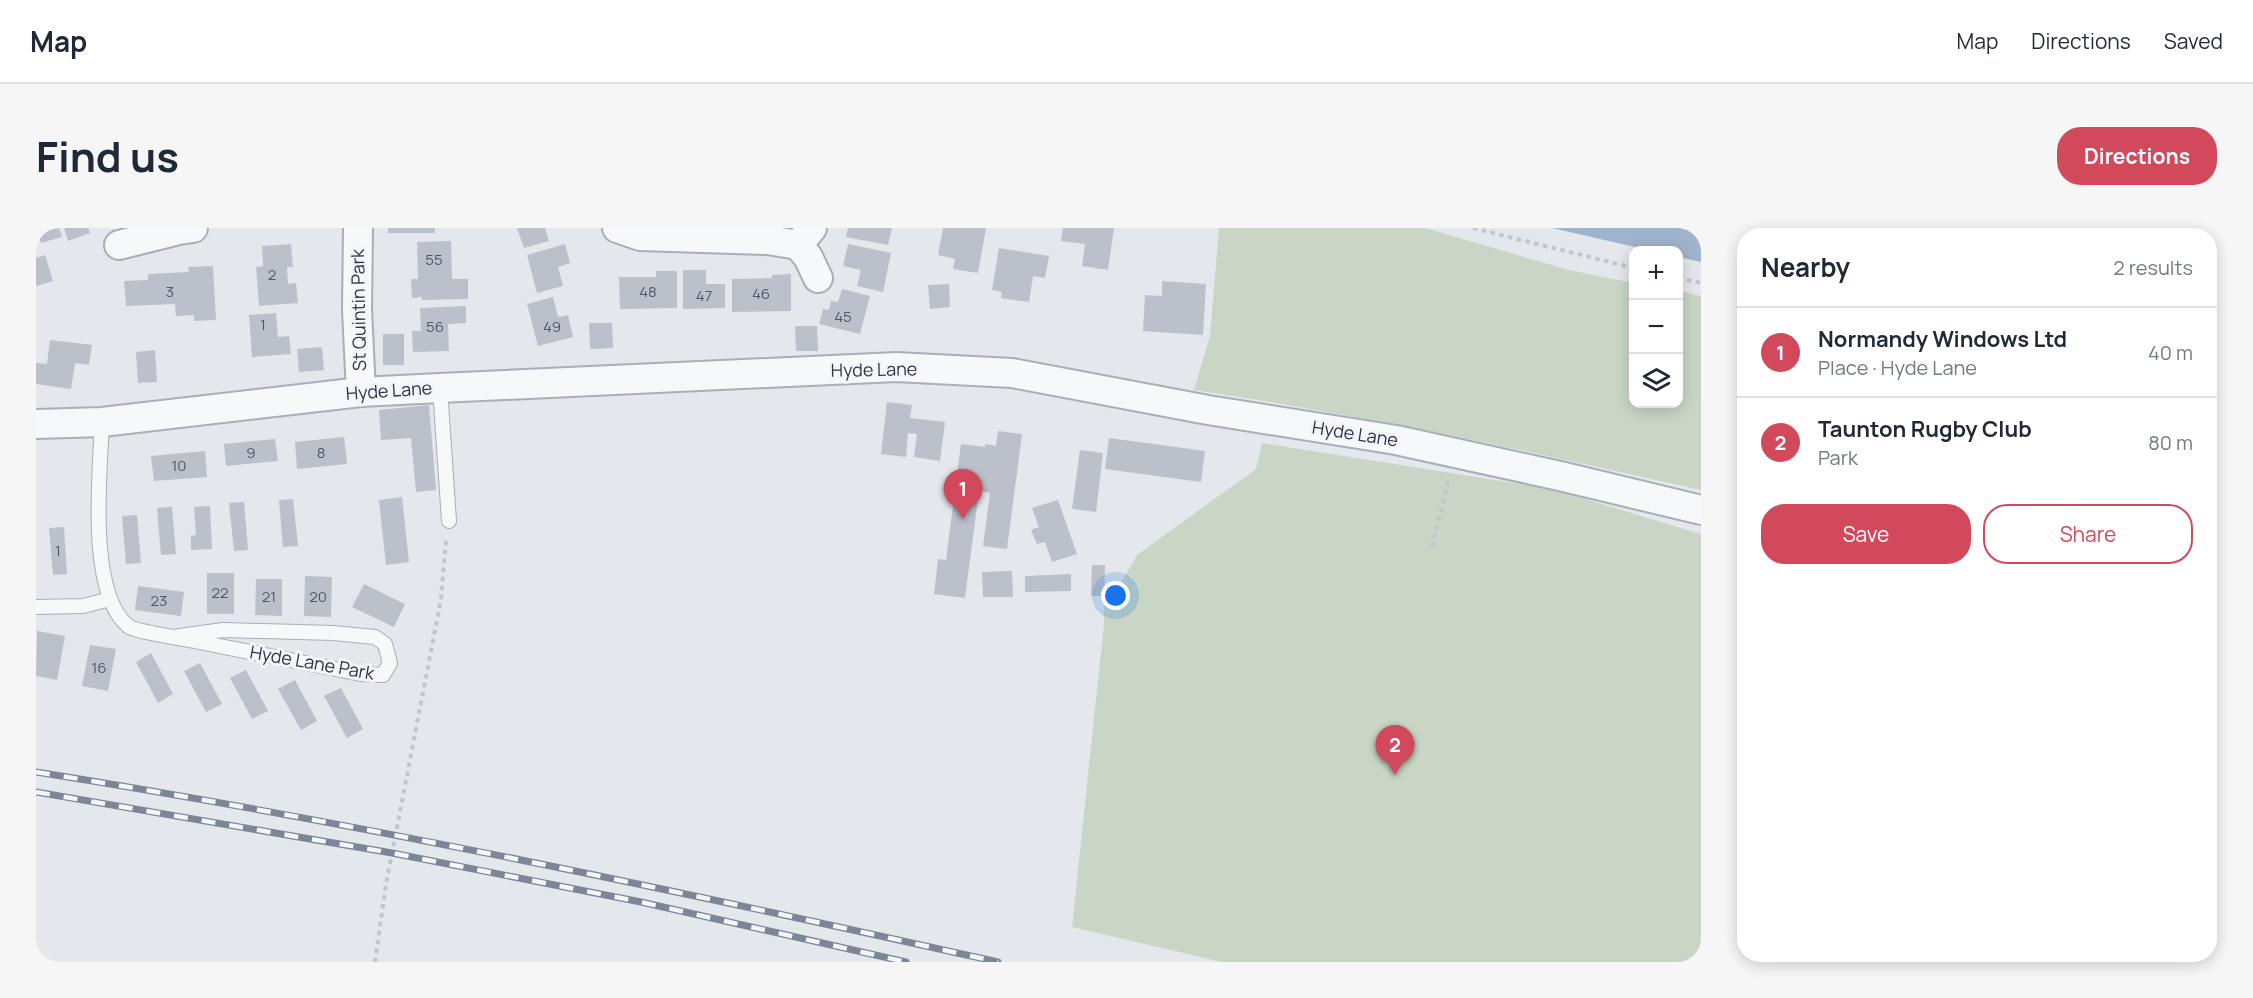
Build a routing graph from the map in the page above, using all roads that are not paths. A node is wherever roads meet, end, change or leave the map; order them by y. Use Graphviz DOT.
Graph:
graph roads {
  1 [pos="184,228"];
  2 [pos="358,228"];
  3 [pos="617,228"];
  4 [pos="805,236"];
  5 [pos="119,245"];
  6 [pos="818,278"];
  7 [pos="440,388"];
  8 [pos="361,393"];
  9 [pos="102,422"];
  10 [pos="36,424"];
  11 [pos="1701,510"];
  12 [pos="448,521"];
  13 [pos="110,599"];
  14 [pos="36,607"];
  15 [pos="173,637"];
  1 -- 5 [label="street"];
  2 -- 8 [label="street, St Quintin Park"];
  3 -- 4 [label="street"];
  4 -- 6 [label="street"];
  7 -- 8 [label="street, Hyde Lane"];
  7 -- 11 [label="street, Hyde Lane"];
  7 -- 12 [label="lane"];
  8 -- 9 [label="street, Hyde Lane"];
  9 -- 10 [label="street, Hyde Lane"];
  9 -- 13 [label="lane, Hyde Lane Park"];
  13 -- 14 [label="lane"];
  13 -- 15 [label="lane, Hyde Lane Park"];
  15 -- 15 [label="lane, Hyde Lane Park"];
}
